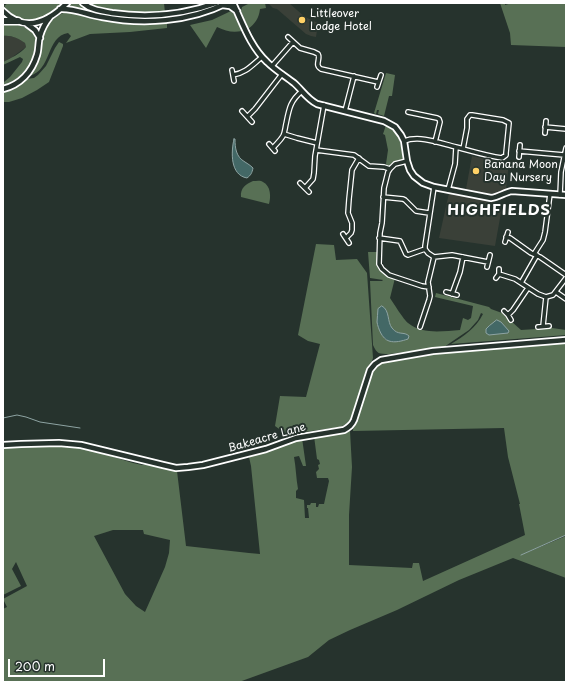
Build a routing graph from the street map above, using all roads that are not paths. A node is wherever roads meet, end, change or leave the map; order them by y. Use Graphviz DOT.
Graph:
graph roads {
  1 [pos="67,3"];
  2 [pos="83,3"];
  3 [pos="216,3"];
  4 [pos="234,3"];
  5 [pos="237,3"];
  6 [pos="225,4"];
  7 [pos="60,9"];
  8 [pos="3,11"];
  9 [pos="238,11"];
  10 [pos="50,17"];
  11 [pos="3,21"];
  12 [pos="18,21"];
  13 [pos="27,24"];
  14 [pos="40,38"];
  15 [pos="288,38"];
  16 [pos="293,42"];
  17 [pos="262,57"];
  18 [pos="272,66"];
  19 [pos="232,70"];
  20 [pos="282,74"];
  21 [pos="233,75"];
  22 [pos="380,75"];
  23 [pos="354,76"];
  24 [pos="234,81"];
  25 [pos="378,82"];
  26 [pos="377,87"];
  27 [pos="3,89"];
  28 [pos="302,91"];
  29 [pos="324,105"];
  30 [pos="242,110"];
  31 [pos="345,111"];
  32 [pos="408,112"];
  33 [pos="248,116"];
  34 [pos="546,121"];
  35 [pos="252,122"];
  36 [pos="545,126"];
  37 [pos="566,128"];
  38 [pos="544,133"];
  39 [pos="284,134"];
  40 [pos="404,141"];
  41 [pos="435,142"];
  42 [pos="316,143"];
  43 [pos="269,144"];
  44 [pos="520,145"];
  45 [pos="456,147"];
  46 [pos="566,148"];
  47 [pos="463,149"];
  48 [pos="316,150"];
  49 [pos="519,151"];
  50 [pos="519,157"];
  51 [pos="359,158"];
  52 [pos="564,158"];
  53 [pos="407,161"];
  54 [pos="390,169"];
  55 [pos="300,183"];
  56 [pos="434,187"];
  57 [pos="305,188"];
  58 [pos="448,190"];
  59 [pos="309,192"];
  60 [pos="550,194"];
  61 [pos="560,195"];
  62 [pos="566,196"];
  63 [pos="383,197"];
  64 [pos="429,213"];
  65 [pos="508,232"];
  66 [pos="506,237"];
  67 [pos="379,238"];
  68 [pos="505,242"];
  69 [pos="349,243"];
  70 [pos="425,248"];
  71 [pos="490,255"];
  72 [pos="536,255"];
  73 [pos="434,257"];
  74 [pos="463,257"];
  75 [pos="488,262"];
  76 [pos="487,267"];
  77 [pos="500,269"];
  78 [pos="499,274"];
  79 [pos="566,277"];
  80 [pos="496,278"];
  81 [pos="521,283"];
  82 [pos="429,287"];
  83 [pos="528,288"];
  84 [pos="446,292"];
  85 [pos="556,292"];
  86 [pos="452,294"];
  87 [pos="458,295"];
  88 [pos="546,298"];
  89 [pos="566,300"];
  90 [pos="504,311"];
  91 [pos="508,315"];
  92 [pos="511,320"];
  93 [pos="420,326"];
  94 [pos="544,326"];
  95 [pos="549,326"];
  96 [pos="538,327"];
  97 [pos="566,340"];
  98 [pos="3,445"];
  1 -- 7 [label="street"];
  2 -- 3 [label="street"];
  4 -- 9 [label="street"];
  5 -- 9 [label="street"];
  6 -- 7 [label="street"];
  6 -- 9 [label="street"];
  7 -- 10 [label="street"];
  8 -- 12 [label="street"];
  9 -- 17 [label="street"];
  10 -- 13 [label="street"];
  10 -- 14 [label="street"];
  11 -- 12 [label="highway"];
  12 -- 13 [label="street"];
  13 -- 14 [label="street"];
  14 -- 27 [label="street"];
  15 -- 16 [label="street"];
  16 -- 18 [label="street"];
  16 -- 23 [label="street"];
  17 -- 18 [label="street"];
  17 -- 21 [label="street"];
  18 -- 20 [label="street"];
  19 -- 21 [label="street"];
  20 -- 28 [label="street"];
  20 -- 33 [label="street"];
  21 -- 24 [label="street"];
  22 -- 25 [label="street"];
  23 -- 25 [label="street"];
  23 -- 31 [label="street"];
  25 -- 26 [label="street"];
  28 -- 29 [label="street"];
  28 -- 39 [label="street"];
  29 -- 31 [label="street"];
  29 -- 42 [label="street"];
  30 -- 33 [label="street"];
  31 -- 40 [label="street"];
  32 -- 41 [label="street"];
  33 -- 35 [label="street"];
  34 -- 36 [label="street"];
  36 -- 37 [label="street"];
  36 -- 38 [label="street"];
  39 -- 42 [label="street"];
  39 -- 43 [label="street"];
  40 -- 41 [label="street"];
  40 -- 53 [label="street"];
  41 -- 45 [label="street"];
  42 -- 48 [label="street"];
  44 -- 49 [label="street"];
  45 -- 47 [label="street"];
  45 -- 58 [label="street"];
  46 -- 52 [label="street"];
  47 -- 47 [label="street"];
  48 -- 51 [label="street"];
  48 -- 57 [label="street"];
  49 -- 50 [label="street"];
  49 -- 52 [label="street"];
  51 -- 54 [label="street"];
  51 -- 69 [label="street"];
  52 -- 61 [label="street"];
  53 -- 54 [label="street"];
  53 -- 56 [label="street"];
  54 -- 63 [label="street"];
  55 -- 57 [label="street"];
  56 -- 58 [label="street"];
  56 -- 64 [label="street"];
  57 -- 59 [label="street"];
  58 -- 60 [label="street"];
  60 -- 61 [label="street"];
  60 -- 72 [label="street"];
  61 -- 62 [label="street"];
  63 -- 64 [label="street"];
  63 -- 67 [label="street"];
  64 -- 70 [label="street"];
  65 -- 66 [label="street"];
  66 -- 68 [label="street"];
  66 -- 72 [label="street"];
  67 -- 70 [label="street"];
  67 -- 82 [label="street"];
  70 -- 73 [label="street"];
  71 -- 75 [label="street"];
  72 -- 79 [label="street"];
  72 -- 81 [label="street"];
  73 -- 74 [label="street"];
  73 -- 82 [label="street"];
  74 -- 75 [label="street"];
  74 -- 86 [label="street"];
  75 -- 76 [label="street"];
  77 -- 78 [label="street"];
  78 -- 80 [label="street"];
  78 -- 81 [label="street"];
  79 -- 85 [label="street"];
  81 -- 83 [label="street"];
  82 -- 93 [label="street"];
  83 -- 88 [label="street"];
  83 -- 91 [label="street"];
  84 -- 86 [label="street"];
  85 -- 88 [label="street"];
  85 -- 89 [label="street"];
  86 -- 87 [label="street"];
  88 -- 94 [label="street"];
  90 -- 91 [label="street"];
  91 -- 92 [label="street"];
  94 -- 95 [label="street"];
  94 -- 96 [label="street"];
  97 -- 98 [label="street, Bakeacre Lane"];
}
